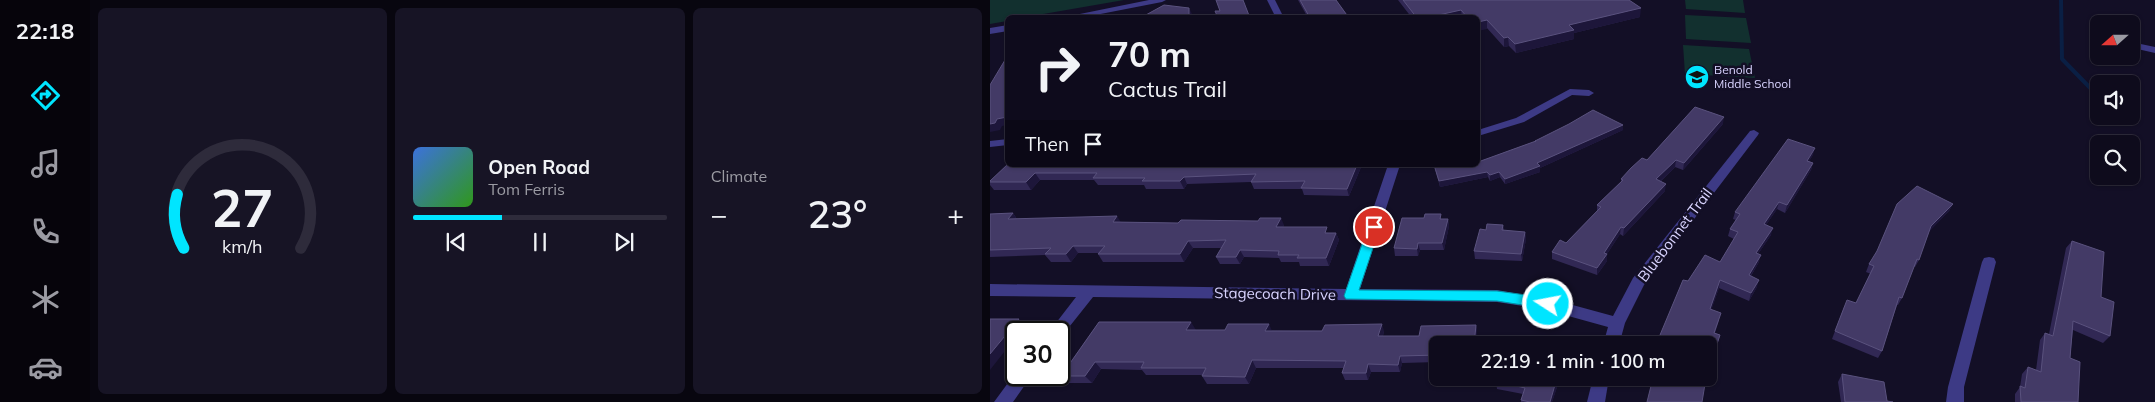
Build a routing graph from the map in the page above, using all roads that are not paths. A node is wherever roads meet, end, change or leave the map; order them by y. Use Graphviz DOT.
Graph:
graph roads {
  1 [pos="1162,0"];
  2 [pos="1271,0"];
  3 [pos="1080,15"];
  4 [pos="1278,15"];
  5 [pos="1005,28"];
  6 [pos="990,31"];
  7 [pos="2140,47"];
  8 [pos="2155,50"];
  9 [pos="1589,92"];
  10 [pos="1480,132"];
  11 [pos="1754,133"];
  12 [pos="1005,142"];
  13 [pos="990,144"];
  14 [pos="1393,167"];
  15 [pos="1989,262"];
  16 [pos="990,290"];
  17 [pos="1088,292"];
  18 [pos="1351,296"];
  19 [pos="1066,321"];
  20 [pos="1617,323"];
  21 [pos="1613,336"];
  22 [pos="1015,386"];
  23 [pos="1599,386"];
  24 [pos="1003,402"];
  25 [pos="1596,402"];
  26 [pos="1955,402"];
  1 -- 3 [label="street"];
  2 -- 4 [label="street"];
  5 -- 6 [label="street"];
  7 -- 8 [label="street"];
  9 -- 10 [label="street"];
  11 -- 20 [label="street, Bluebonnet Trail"];
  12 -- 13 [label="street"];
  14 -- 18 [label="street"];
  15 -- 26 [label="street"];
  16 -- 17 [label="street, Stagecoach Drive"];
  17 -- 18 [label="street, Stagecoach Drive"];
  17 -- 19 [label="street"];
  18 -- 20 [label="street, Stagecoach Drive"];
  20 -- 21 [label="street, Bluebonnet Trail"];
  22 -- 24 [label="street"];
  23 -- 25 [label="street"];
}
